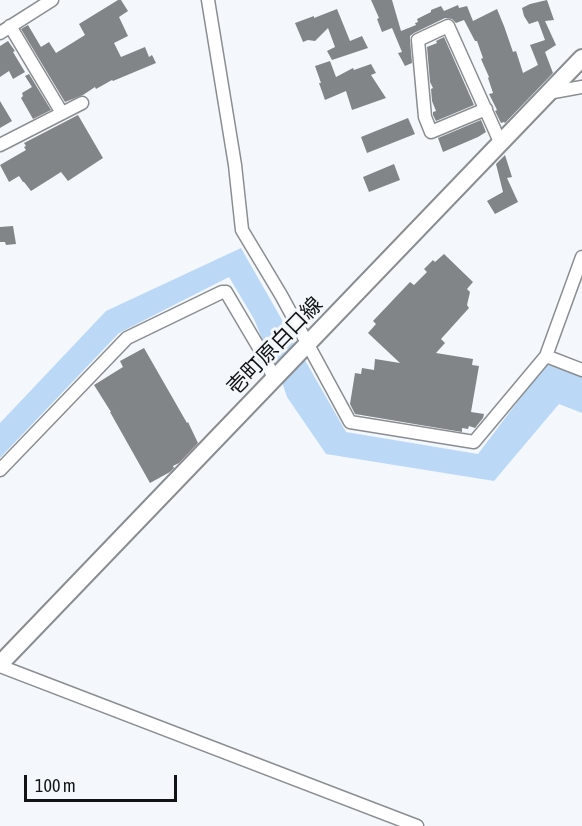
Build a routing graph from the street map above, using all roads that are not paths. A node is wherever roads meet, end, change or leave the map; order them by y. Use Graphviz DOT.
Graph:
graph roads {
  1 [pos="52,0"];
  2 [pos="208,0"];
  3 [pos="5,29"];
  4 [pos="582,58"];
  5 [pos="582,87"];
  6 [pos="548,93"];
  7 [pos="82,103"];
  8 [pos="486,109"];
  9 [pos="62,113"];
  10 [pos="501,144"];
  11 [pos="0,145"];
  12 [pos="582,257"];
  13 [pos="305,347"];
  14 [pos="546,356"];
  15 [pos="582,370"];
  16 [pos="277,376"];
  17 [pos="0,470"];
  18 [pos="0,665"];
  19 [pos="417,826"];
  1 -- 3 [label="street"];
  2 -- 13 [label="street"];
  3 -- 9 [label="street"];
  4 -- 6 [label="main road, 壱町原白口線"];
  5 -- 6 [label="street"];
  6 -- 10 [label="main road, 壱町原白口線"];
  7 -- 9 [label="street"];
  8 -- 8 [label="street"];
  8 -- 10 [label="street"];
  9 -- 11 [label="street"];
  10 -- 13 [label="main road, 壱町原白口線"];
  12 -- 14 [label="street"];
  13 -- 14 [label="street"];
  13 -- 16 [label="main road, 壱町原白口線"];
  14 -- 15 [label="street"];
  16 -- 17 [label="street"];
  16 -- 18 [label="main road, 壱町原白口線"];
  18 -- 19 [label="street"];
}
